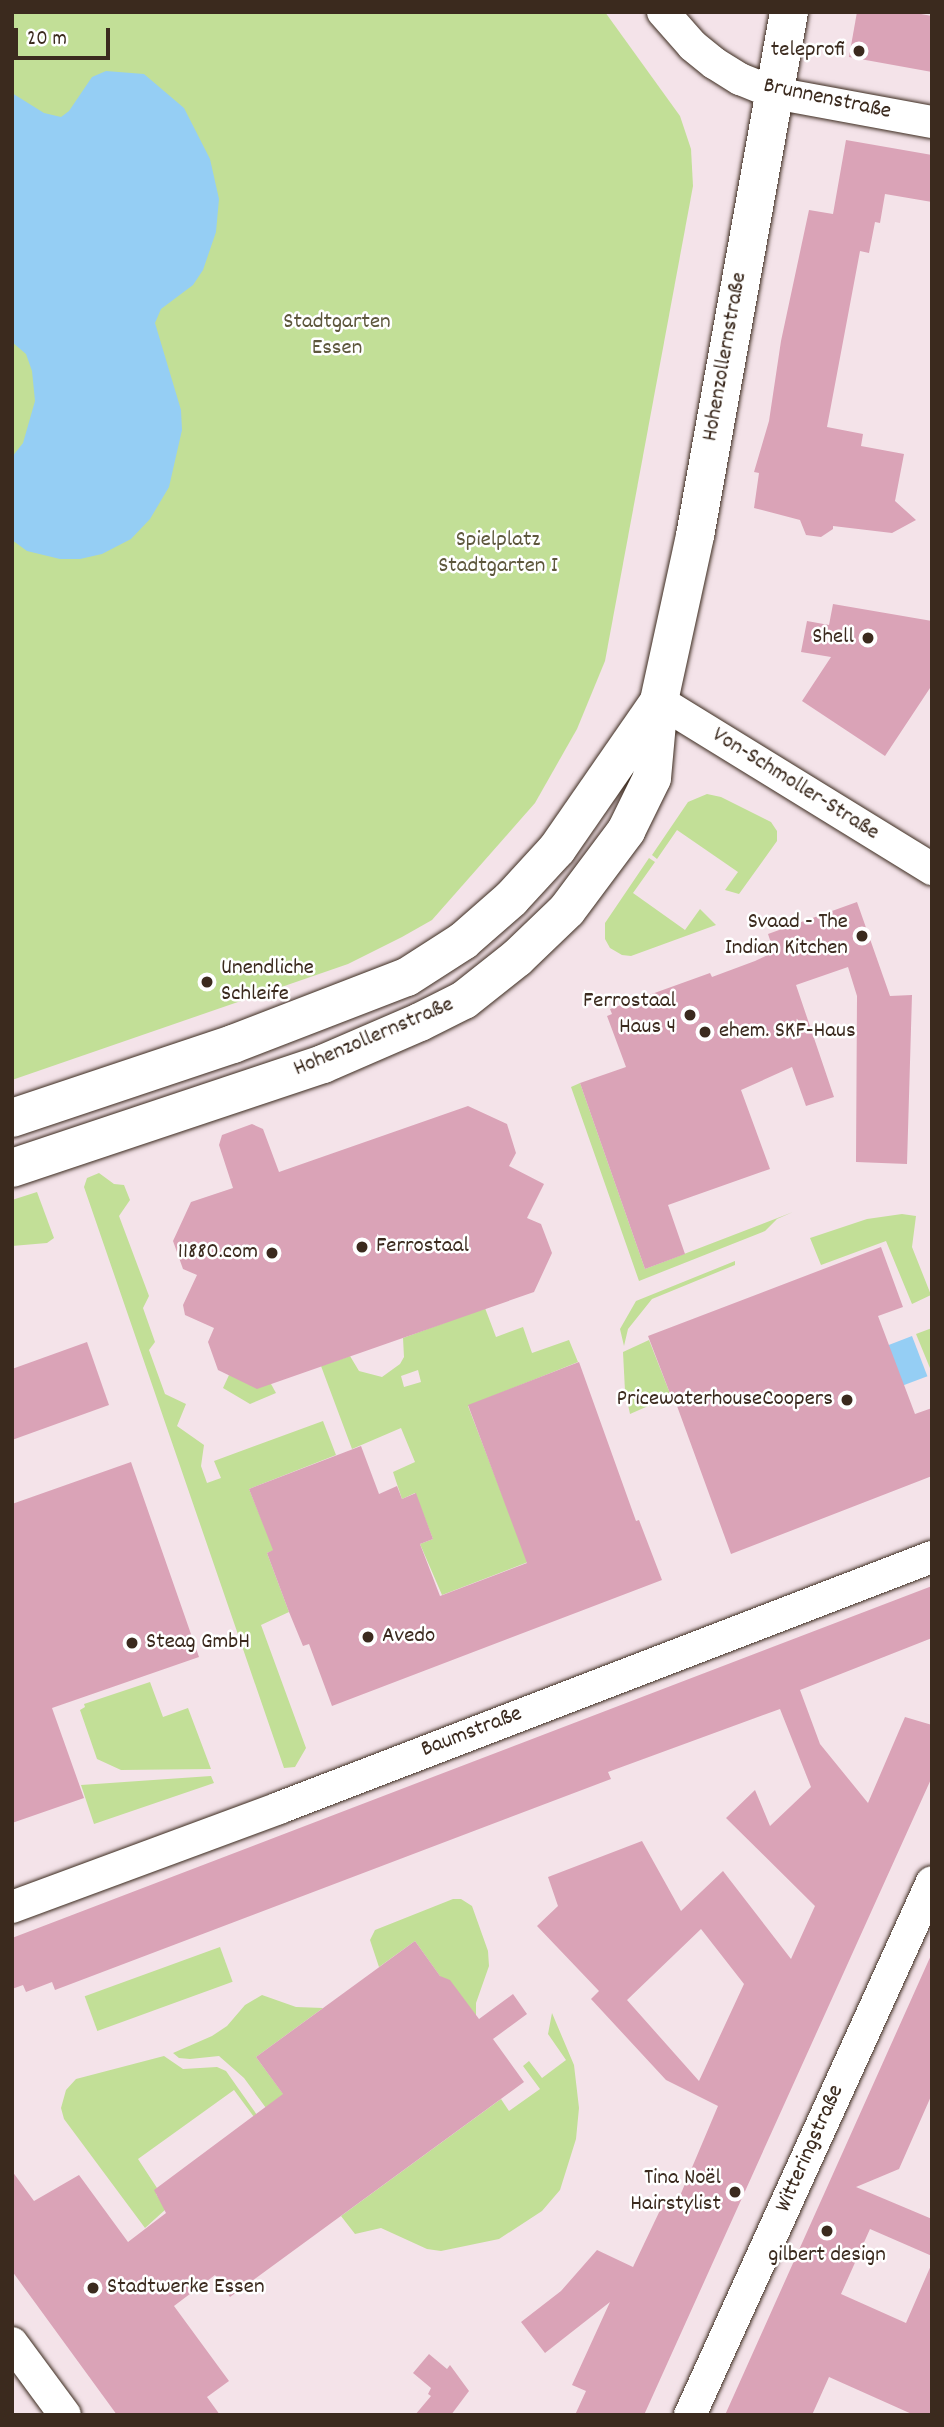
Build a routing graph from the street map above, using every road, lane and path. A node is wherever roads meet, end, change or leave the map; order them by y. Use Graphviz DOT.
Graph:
graph roads {
  1 [pos="789,12"];
  2 [pos="665,13"];
  3 [pos="774,93"];
  4 [pos="932,122"];
  5 [pos="659,701"];
  6 [pos="932,869"];
  7 [pos="12,1118"];
  8 [pos="12,1168"];
  9 [pos="932,1557"];
  10 [pos="932,1882"];
  11 [pos="12,1907"];
  12 [pos="12,2343"];
  13 [pos="65,2415"];
  14 [pos="690,2415"];
  1 -- 3 [label="main road, Hohenzollernstraße"];
  2 -- 3 [label="street, Brunnenstraße"];
  3 -- 4 [label="street, Brunnenstraße"];
  3 -- 5 [label="main road, Hohenzollernstraße"];
  5 -- 6 [label="street, Von-Schmoller-Straße"];
  5 -- 7 [label="main road, Hohenzollernstraße"];
  5 -- 8 [label="main road, Hohenzollernstraße"];
  9 -- 11 [label="street, Baumstraße"];
  10 -- 14 [label="street, Witteringstraße"];
  12 -- 13 [label="street"];
}
